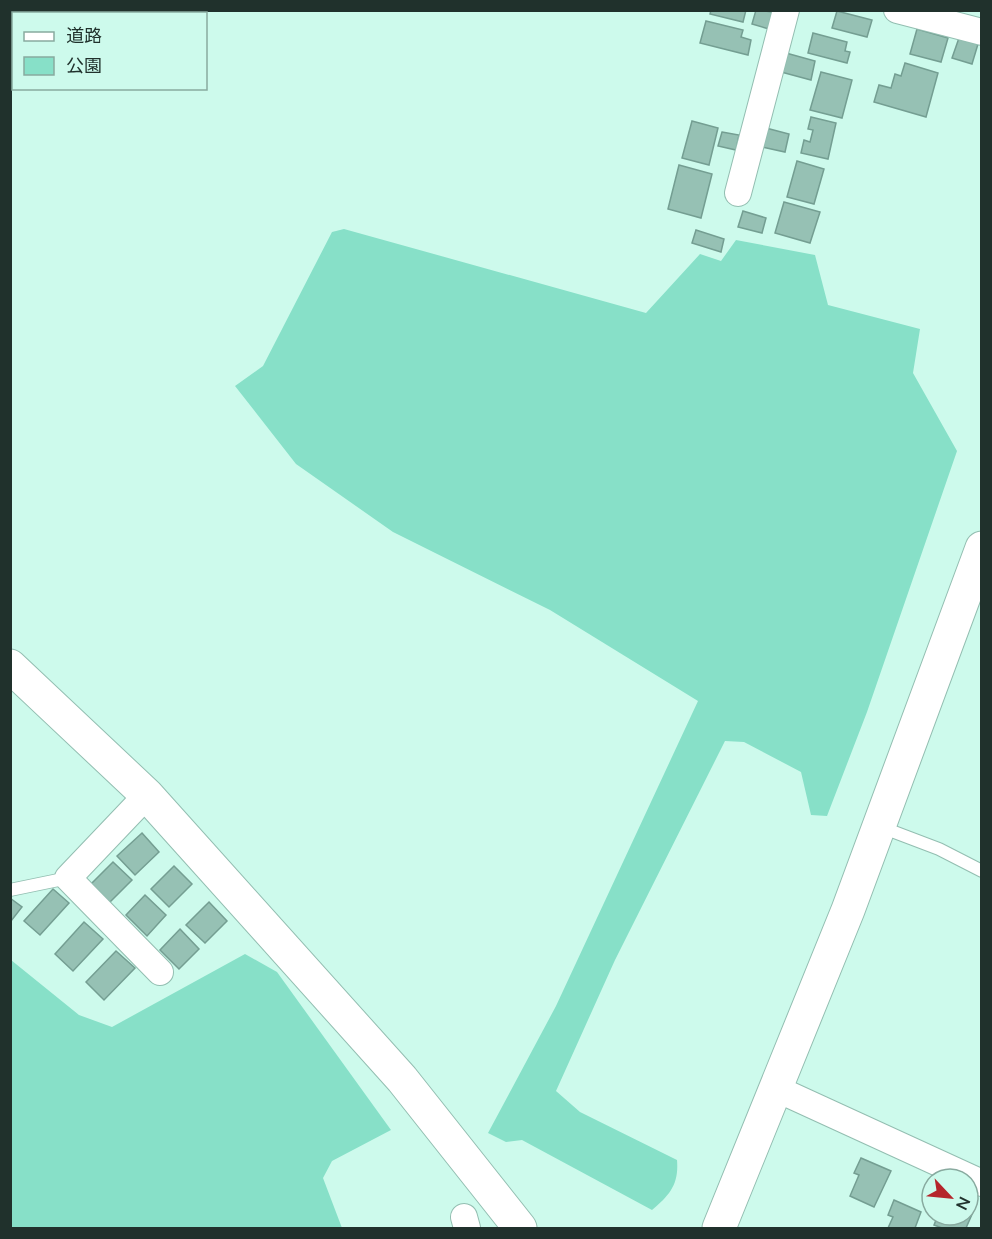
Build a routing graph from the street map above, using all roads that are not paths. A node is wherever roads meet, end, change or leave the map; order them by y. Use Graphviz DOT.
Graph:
graph roads {
  1 [pos="786,10"];
  2 [pos="897,10"];
  3 [pos="981,32"];
  4 [pos="738,193"];
  5 [pos="981,548"];
  6 [pos="10,666"];
  7 [pos="147,795"];
  8 [pos="879,826"];
  9 [pos="981,871"];
  10 [pos="68,878"];
  11 [pos="10,890"];
  12 [pos="160,972"];
  13 [pos="777,1089"];
  14 [pos="981,1183"];
  15 [pos="520,1228"];
  16 [pos="719,1228"];
  1 -- 4 [label="street"];
  2 -- 3 [label="street"];
  5 -- 8 [label="street"];
  6 -- 7 [label="street"];
  7 -- 10 [label="street"];
  7 -- 15 [label="street"];
  8 -- 9 [label="lane"];
  8 -- 13 [label="street"];
  10 -- 11 [label="lane"];
  10 -- 12 [label="street"];
  13 -- 14 [label="street"];
  13 -- 16 [label="street"];
}
